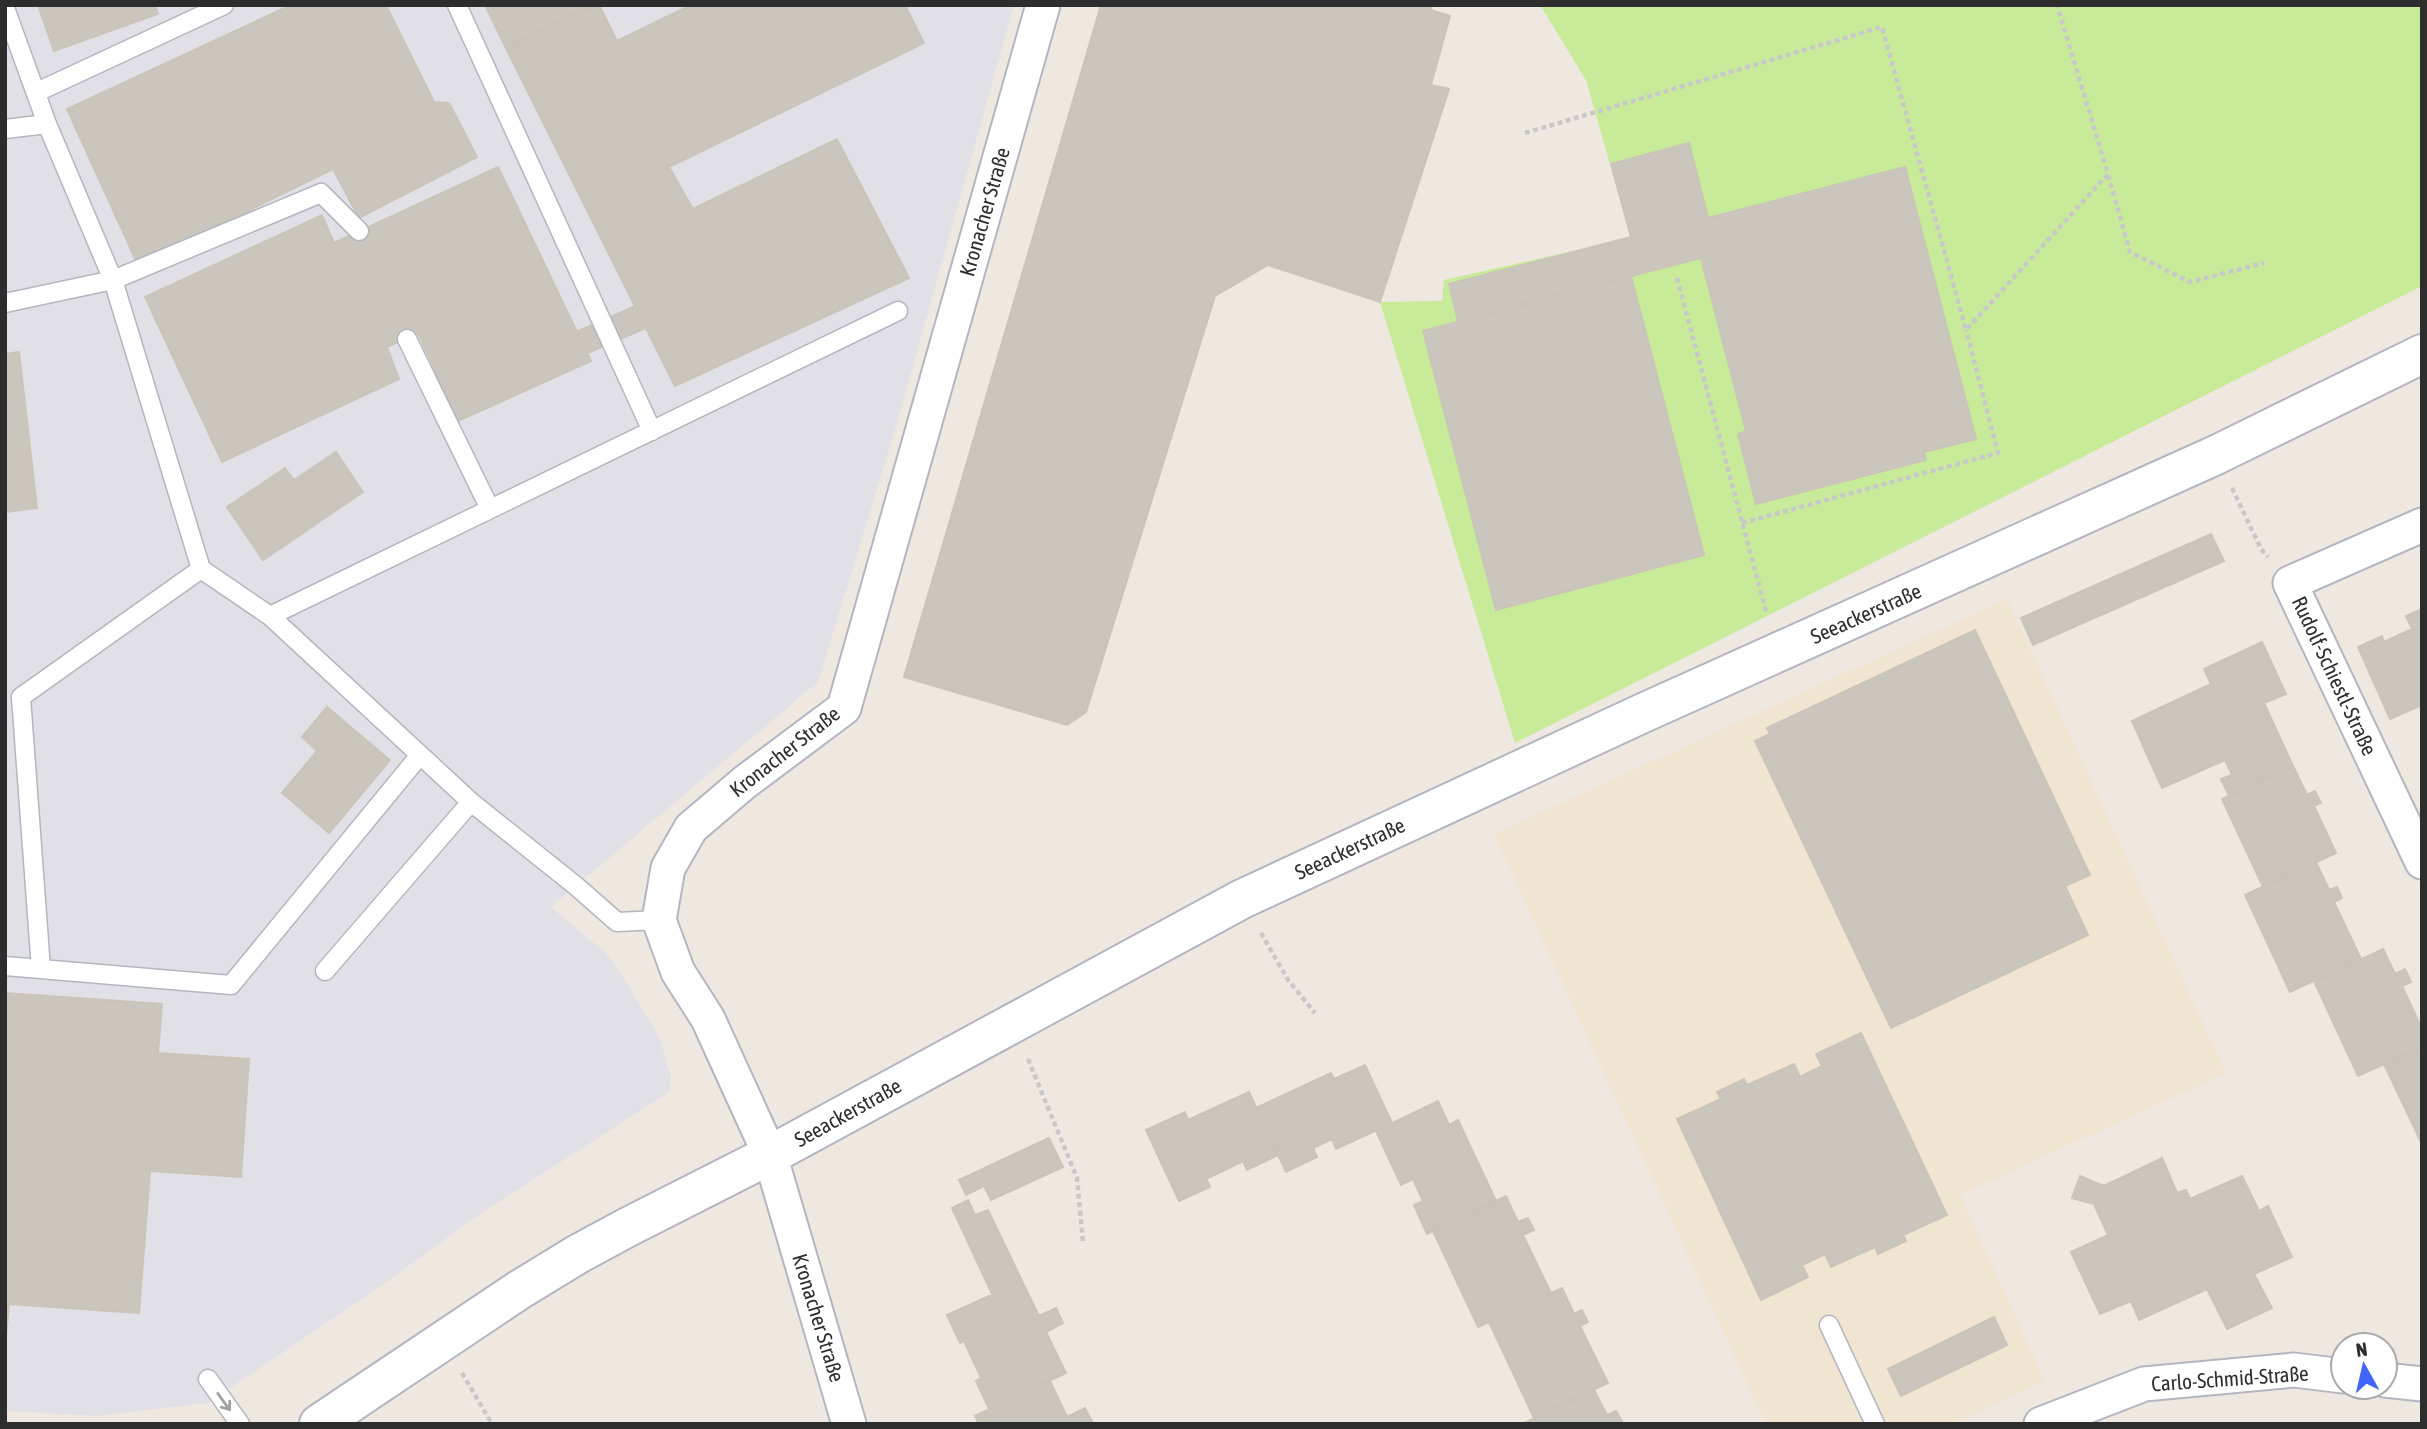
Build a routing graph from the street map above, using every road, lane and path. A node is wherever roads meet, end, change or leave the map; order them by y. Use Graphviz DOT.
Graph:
graph roads {
  1 [pos="225,5"];
  2 [pos="457,5"];
  3 [pos="1043,5"];
  4 [pos="2057,5"];
  5 [pos="5,8"];
  6 [pos="37,92"];
  7 [pos="47,124"];
  8 [pos="5,129"];
  9 [pos="1525,133"];
  10 [pos="2108,174"];
  11 [pos="359,231"];
  12 [pos="2264,263"];
  13 [pos="1677,278"];
  14 [pos="113,280"];
  15 [pos="5,303"];
  16 [pos="898,311"];
  17 [pos="1966,330"];
  18 [pos="407,339"];
  19 [pos="2422,354"];
  20 [pos="652,430"];
  21 [pos="2216,455"];
  22 [pos="490,509"];
  23 [pos="1742,523"];
  24 [pos="2422,525"];
  25 [pos="201,569"];
  26 [pos="2290,583"];
  27 [pos="270,615"];
  28 [pos="1777,653"];
  29 [pos="13,697"];
  30 [pos="420,755"];
  31 [pos="471,802"];
  32 [pos="2422,862"];
  33 [pos="1242,899"];
  34 [pos="659,920"];
  35 [pos="5,965"];
  36 [pos="41,969"];
  37 [pos="325,971"];
  38 [pos="1315,1013"];
  39 [pos="1013,1023"];
  40 [pos="770,1156"];
  41 [pos="1083,1242"];
  42 [pos="1829,1325"];
  43 [pos="442,1341"];
  44 [pos="2329,1374"];
  45 [pos="208,1380"];
  46 [pos="2399,1382"];
  47 [pos="2422,1384"];
  48 [pos="240,1424"];
  49 [pos="319,1424"];
  50 [pos="492,1424"];
  51 [pos="849,1424"];
  52 [pos="1875,1424"];
  53 [pos="2040,1424"];
  1 -- 6 [label="lane"];
  2 -- 20 [label="lane"];
  3 -- 34 [label="street, Kronacher Straße"];
  4 -- 10 [label="path"];
  5 -- 6 [label="lane"];
  6 -- 7 [label="lane"];
  7 -- 8 [label="lane"];
  7 -- 14 [label="lane"];
  9 -- 17 [label="path"];
  10 -- 12 [label="path"];
  10 -- 17 [label="path"];
  11 -- 14 [label="lane"];
  13 -- 23 [label="path"];
  14 -- 15 [label="lane"];
  14 -- 25 [label="lane"];
  16 -- 20 [label="lane"];
  17 -- 23 [label="path"];
  18 -- 22 [label="lane"];
  19 -- 21 [label="main road, Seeackerstraße"];
  20 -- 22 [label="lane"];
  21 -- 26 [label="path"];
  21 -- 28 [label="main road, Seeackerstraße"];
  22 -- 27 [label="lane"];
  23 -- 28 [label="path"];
  24 -- 26 [label="street, Rudolf-Schiestl-Straße"];
  25 -- 27 [label="lane"];
  25 -- 29 [label="lane"];
  26 -- 32 [label="street, Rudolf-Schiestl-Straße"];
  27 -- 30 [label="lane"];
  28 -- 33 [label="main road, Seeackerstraße"];
  29 -- 36 [label="lane"];
  30 -- 31 [label="lane"];
  30 -- 36 [label="lane"];
  31 -- 34 [label="lane"];
  31 -- 37 [label="lane"];
  33 -- 38 [label="path"];
  33 -- 39 [label="main road, Seeackerstraße"];
  34 -- 40 [label="street, Kronacher Straße"];
  35 -- 36 [label="lane"];
  39 -- 40 [label="main road, Seeackerstraße"];
  39 -- 41 [label="path"];
  40 -- 43 [label="main road, Seeackerstraße"];
  40 -- 51 [label="street, Kronacher Straße"];
  42 -- 52 [label="lane"];
  43 -- 49 [label="main road, Seeackerstraße"];
  43 -- 50 [label="path"];
  44 -- 53 [label="street, Carlo-Schmid-Straße"];
  45 -- 48 [label="lane, one-way"];
  46 -- 47 [label="street"];
}
